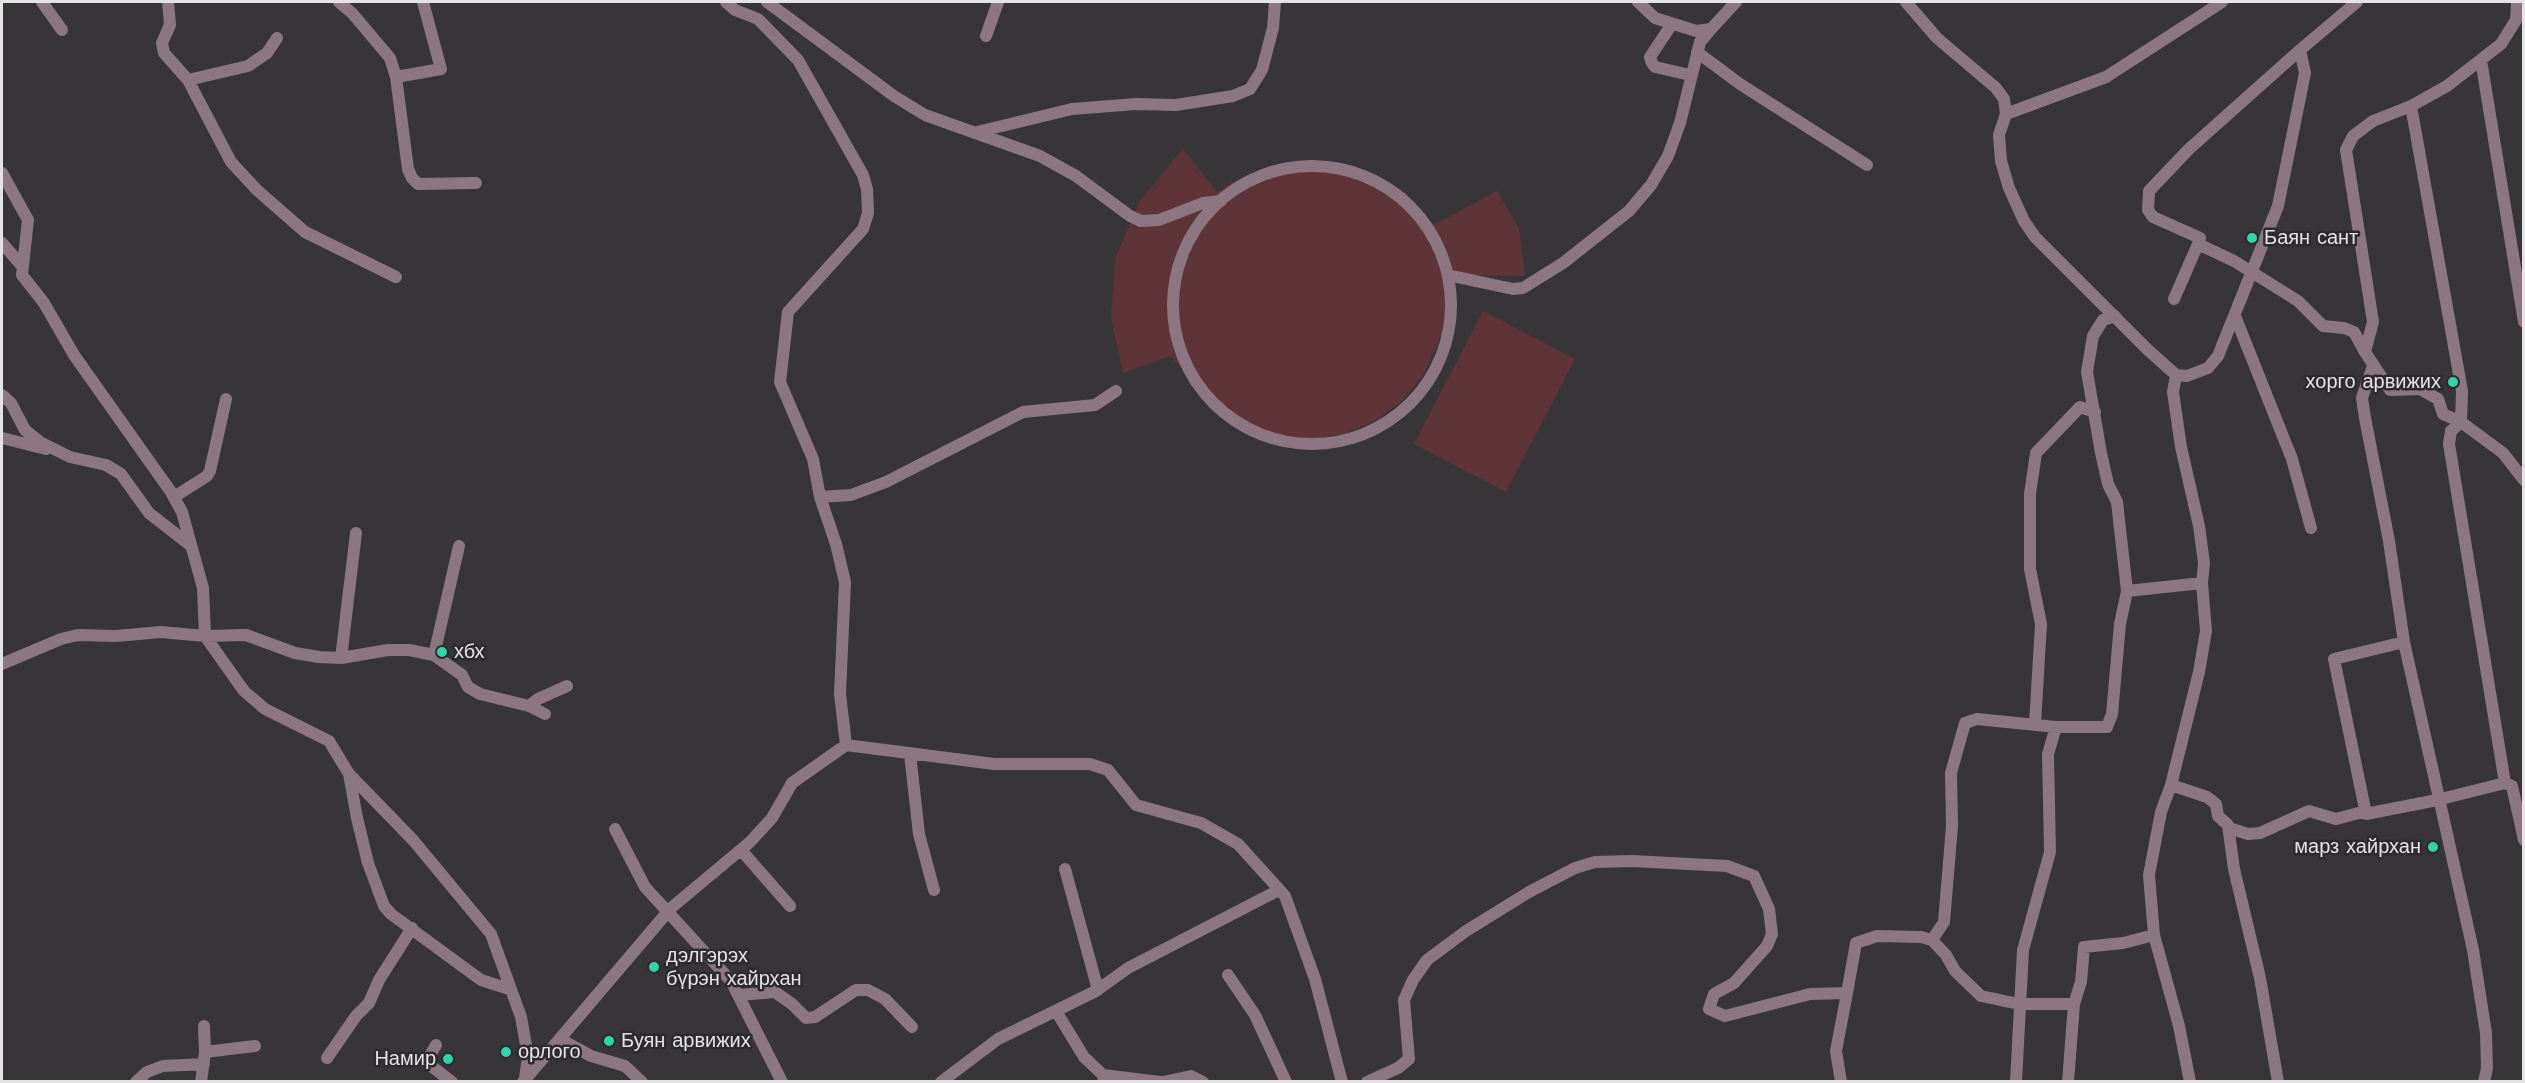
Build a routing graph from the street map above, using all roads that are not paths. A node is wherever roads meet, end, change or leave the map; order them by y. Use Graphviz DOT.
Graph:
graph roads {
  1 [pos="42,2"];
  2 [pos="168,2"];
  3 [pos="339,2"];
  4 [pos="423,2"];
  5 [pos="726,2"];
  6 [pos="767,2"];
  7 [pos="998,2"];
  8 [pos="1275,2"];
  9 [pos="1638,2"];
  10 [pos="1736,2"];
  11 [pos="1906,2"];
  12 [pos="2222,2"];
  13 [pos="2357,2"];
  14 [pos="2517,2"];
  15 [pos="1672,24"];
  16 [pos="1711,29"];
  17 [pos="62,30"];
  18 [pos="986,36"];
  19 [pos="277,38"];
  20 [pos="2300,50"];
  21 [pos="1697,52"];
  22 [pos="2481,60"];
  23 [pos="1690,75"];
  24 [pos="396,77"];
  25 [pos="188,80"];
  26 [pos="2411,106"];
  27 [pos="2006,114"];
  28 [pos="974,132"];
  29 [pos="1867,165"];
  30 [pos="2,173"];
  31 [pos="476,183"];
  32 [pos="1221,201"];
  33 [pos="2,243"];
  34 [pos="2198,244"];
  35 [pos="22,266"];
  36 [pos="2251,271"];
  37 [pos="1452,276"];
  38 [pos="396,277"];
  39 [pos="2174,298"];
  40 [pos="2115,316"];
  41 [pos="2235,316"];
  42 [pos="2523,322"];
  43 [pos="2365,352"];
  44 [pos="2373,366"];
  45 [pos="2176,375"];
  46 [pos="1116,391"];
  47 [pos="2,396"];
  48 [pos="226,399"];
  49 [pos="2095,412"];
  50 [pos="2461,422"];
  51 [pos="2,438"];
  52 [pos="61,452"];
  53 [pos="2523,480"];
  54 [pos="174,497"];
  55 [pos="820,497"];
  56 [pos="2311,528"];
  57 [pos="356,533"];
  58 [pos="190,545"];
  59 [pos="459,546"];
  60 [pos="2202,583"];
  61 [pos="2127,591"];
  62 [pos="205,636"];
  63 [pos="2404,642"];
  64 [pos="434,655"];
  65 [pos="341,658"];
  66 [pos="2,664"];
  67 [pos="567,686"];
  68 [pos="530,706"];
  69 [pos="545,714"];
  70 [pos="2035,724"];
  71 [pos="2055,727"];
  72 [pos="846,745"];
  73 [pos="910,754"];
  74 [pos="350,774"];
  75 [pos="2514,784"];
  76 [pos="2171,785"];
  77 [pos="2437,801"];
  78 [pos="2366,811"];
  79 [pos="2229,828"];
  80 [pos="615,829"];
  81 [pos="2523,840"];
  82 [pos="741,850"];
  83 [pos="1065,869"];
  84 [pos="934,890"];
  85 [pos="1279,890"];
  86 [pos="790,906"];
  87 [pos="668,911"];
  88 [pos="412,928"];
  89 [pos="2154,935"];
  90 [pos="1932,940"];
  91 [pos="1228,975"];
  92 [pos="509,989"];
  93 [pos="1098,990"];
  94 [pos="1847,993"];
  95 [pos="739,995"];
  96 [pos="2019,1004"];
  97 [pos="2074,1004"];
  98 [pos="1056,1011"];
  99 [pos="204,1026"];
  100 [pos="912,1027"];
  101 [pos="560,1039"];
  102 [pos="436,1045"];
  103 [pos="255,1046"];
  104 [pos="204,1058"];
  105 [pos="327,1058"];
  106 [pos="1104,1078"];
  107 [pos="525,1081"];
  108 [pos="136,1082"];
  109 [pos="201,1082"];
  110 [pos="452,1082"];
  111 [pos="642,1082"];
  112 [pos="783,1082"];
  113 [pos="941,1082"];
  114 [pos="1162,1082"];
  115 [pos="1203,1082"];
  116 [pos="1286,1082"];
  117 [pos="1342,1082"];
  118 [pos="1367,1082"];
  119 [pos="1841,1082"];
  120 [pos="2016,1082"];
  121 [pos="2068,1082"];
  122 [pos="2190,1082"];
  123 [pos="2278,1082"];
  124 [pos="2484,1082"];
  1 -- 17 [label="street"];
  2 -- 25 [label="street"];
  3 -- 24 [label="street"];
  4 -- 24 [label="street"];
  5 -- 55 [label="street"];
  6 -- 28 [label="street"];
  7 -- 18 [label="street"];
  8 -- 28 [label="street"];
  9 -- 15 [label="street"];
  10 -- 16 [label="street"];
  11 -- 27 [label="street"];
  12 -- 27 [label="street"];
  13 -- 20 [label="street"];
  14 -- 22 [label="street"];
  15 -- 16 [label="street"];
  15 -- 23 [label="street"];
  16 -- 21 [label="street"];
  19 -- 25 [label="street"];
  20 -- 34 [label="street"];
  20 -- 36 [label="street"];
  21 -- 23 [label="street"];
  21 -- 29 [label="street"];
  22 -- 26 [label="street"];
  22 -- 42 [label="street"];
  23 -- 37 [label="street"];
  24 -- 31 [label="street"];
  25 -- 38 [label="street"];
  26 -- 43 [label="street"];
  26 -- 50 [label="street"];
  27 -- 40 [label="street"];
  28 -- 32 [label="street"];
  30 -- 35 [label="street"];
  32 -- 37 [label="street"];
  32 -- 37 [label="street"];
  33 -- 35 [label="street"];
  34 -- 36 [label="street"];
  34 -- 39 [label="street"];
  35 -- 54 [label="street"];
  36 -- 41 [label="street"];
  36 -- 43 [label="street"];
  40 -- 45 [label="street"];
  40 -- 49 [label="street"];
  41 -- 45 [label="street"];
  41 -- 56 [label="street"];
  43 -- 44 [label="street"];
  44 -- 50 [label="street"];
  44 -- 63 [label="street"];
  45 -- 60 [label="street"];
  46 -- 55 [label="street"];
  47 -- 52 [label="street"];
  48 -- 54 [label="street"];
  49 -- 61 [label="street"];
  49 -- 70 [label="street"];
  50 -- 53 [label="street"];
  50 -- 75 [label="street"];
  51 -- 52 [label="street"];
  52 -- 58 [label="street"];
  54 -- 58 [label="street"];
  55 -- 72 [label="street"];
  57 -- 65 [label="street"];
  58 -- 62 [label="street"];
  59 -- 64 [label="street"];
  60 -- 61 [label="street"];
  60 -- 76 [label="street"];
  61 -- 71 [label="street"];
  62 -- 65 [label="street"];
  62 -- 66 [label="street"];
  62 -- 74 [label="street"];
  63 -- 77 [label="street"];
  63 -- 78 [label="street"];
  64 -- 65 [label="street"];
  64 -- 68 [label="street"];
  67 -- 68 [label="street"];
  68 -- 69 [label="street"];
  70 -- 71 [label="street"];
  70 -- 90 [label="street"];
  71 -- 96 [label="street"];
  72 -- 73 [label="street"];
  72 -- 82 [label="street"];
  73 -- 84 [label="street"];
  73 -- 85 [label="street"];
  74 -- 88 [label="street"];
  74 -- 92 [label="street"];
  75 -- 77 [label="street"];
  75 -- 81 [label="street"];
  76 -- 79 [label="street"];
  76 -- 89 [label="street"];
  77 -- 78 [label="street"];
  77 -- 124 [label="street"];
  78 -- 79 [label="street"];
  79 -- 123 [label="street"];
  80 -- 87 [label="street"];
  82 -- 86 [label="street"];
  82 -- 87 [label="street"];
  83 -- 93 [label="street"];
  85 -- 93 [label="street"];
  85 -- 117 [label="street"];
  87 -- 95 [label="street"];
  87 -- 101 [label="street"];
  88 -- 92 [label="street"];
  88 -- 105 [label="street"];
  89 -- 97 [label="street"];
  89 -- 122 [label="street"];
  90 -- 94 [label="street"];
  90 -- 96 [label="street"];
  91 -- 116 [label="street"];
  92 -- 107 [label="street"];
  93 -- 98 [label="street"];
  94 -- 118 [label="street"];
  94 -- 119 [label="street"];
  95 -- 100 [label="street"];
  95 -- 112 [label="street"];
  96 -- 97 [label="street"];
  96 -- 120 [label="street"];
  97 -- 121 [label="street"];
  98 -- 106 [label="street"];
  98 -- 113 [label="street"];
  99 -- 104 [label="street"];
  101 -- 107 [label="street"];
  101 -- 111 [label="street"];
  102 -- 110 [label="street"];
  103 -- 104 [label="street"];
  104 -- 108 [label="street"];
  104 -- 109 [label="street"];
  106 -- 114 [label="street"];
  114 -- 115 [label="street"];
}
